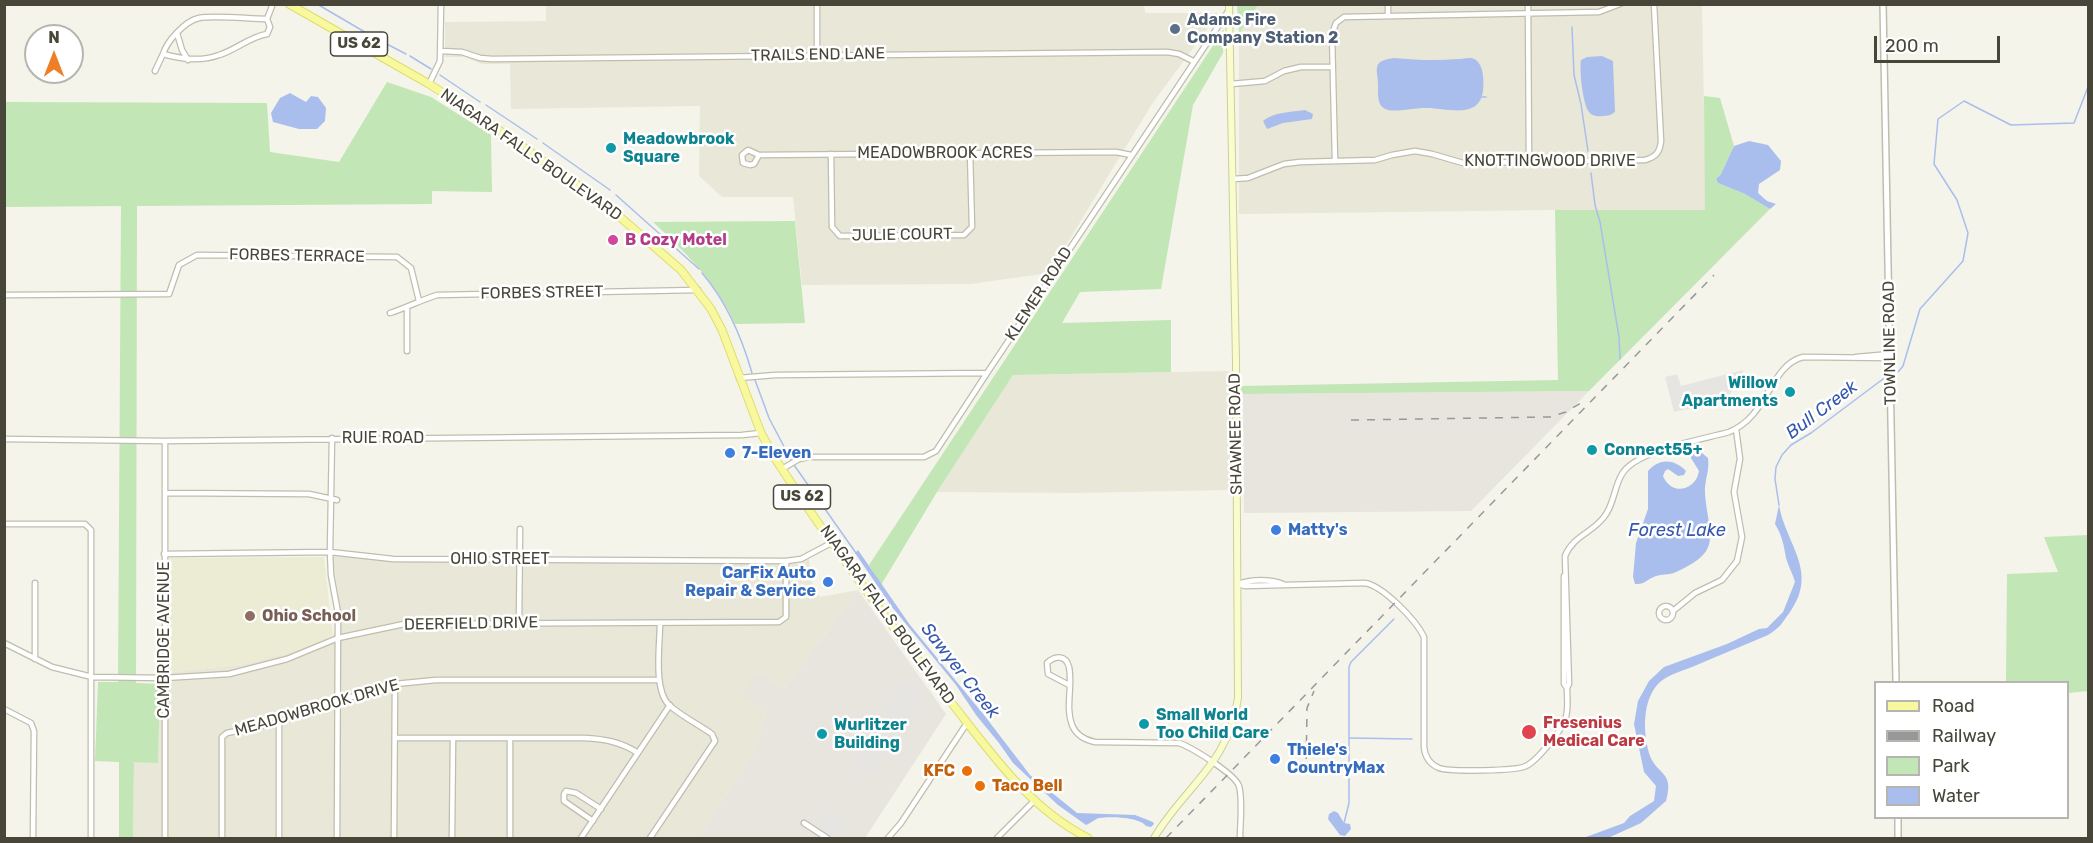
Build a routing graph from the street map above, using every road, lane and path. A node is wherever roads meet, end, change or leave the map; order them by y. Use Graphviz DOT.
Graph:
graph roads {
  1 [pos="289,4"];
  2 [pos="441,4"];
  3 [pos="817,4"];
  4 [pos="1388,4"];
  5 [pos="1528,4"];
  6 [pos="1620,4"];
  7 [pos="1654,4"];
  8 [pos="1882,4"];
  9 [pos="272,6"];
  10 [pos="1229,7"];
  11 [pos="1528,14"];
  12 [pos="1388,16"];
  13 [pos="267,19"];
  14 [pos="177,33"];
  15 [pos="441,51"];
  16 [pos="163,54"];
  17 [pos="817,55"];
  18 [pos="188,60"];
  19 [pos="1193,62"];
  20 [pos="1332,67"];
  21 [pos="155,71"];
  22 [pos="429,84"];
  23 [pos="1231,84"];
  24 [pos="970,152"];
  25 [pos="831,154"];
  26 [pos="759,155"];
  27 [pos="1131,155"];
  28 [pos="1335,161"];
  29 [pos="1529,162"];
  30 [pos="1233,179"];
  31 [pos="698,291"];
  32 [pos="4,295"];
  33 [pos="419,301"];
  34 [pos="407,308"];
  35 [pos="390,313"];
  36 [pos="407,351"];
  37 [pos="1890,356"];
  38 [pos="987,374"];
  39 [pos="740,378"];
  40 [pos="1736,429"];
  41 [pos="761,433"];
  42 [pos="332,438"];
  43 [pos="4,439"];
  44 [pos="165,441"];
  45 [pos="782,469"];
  46 [pos="165,493"];
  47 [pos="330,500"];
  48 [pos="337,500"];
  49 [pos="4,524"];
  50 [pos="520,530"];
  51 [pos="833,542"];
  52 [pos="330,552"];
  53 [pos="164,554"];
  54 [pos="520,559"];
  55 [pos="786,561"];
  56 [pos="35,583"];
  57 [pos="1238,584"];
  58 [pos="1673,611"];
  59 [pos="519,623"];
  60 [pos="660,623"];
  61 [pos="338,638"];
  62 [pos="4,643"];
  63 [pos="35,659"];
  64 [pos="92,677"];
  65 [pos="164,678"];
  66 [pos="659,680"];
  67 [pos="1896,681"];
  68 [pos="395,684"];
  69 [pos="1069,685"];
  70 [pos="338,700"];
  71 [pos="670,705"];
  72 [pos="4,710"];
  73 [pos="279,722"];
  74 [pos="967,723"];
  75 [pos="395,738"];
  76 [pos="453,738"];
  77 [pos="510,738"];
  78 [pos="638,753"];
  79 [pos="1213,763"];
  80 [pos="1034,801"];
  81 [pos="601,809"];
  82 [pos="1898,819"];
  83 [pos="593,821"];
  84 [pos="804,823"];
  85 [pos="33,838"];
  86 [pos="91,838"];
  87 [pos="165,838"];
  88 [pos="222,838"];
  89 [pos="279,838"];
  90 [pos="337,838"];
  91 [pos="394,838"];
  92 [pos="452,838"];
  93 [pos="510,838"];
  94 [pos="581,838"];
  95 [pos="650,838"];
  96 [pos="827,838"];
  97 [pos="888,838"];
  98 [pos="997,838"];
  99 [pos="1088,838"];
  100 [pos="1154,838"];
  101 [pos="1240,838"];
  102 [pos="1898,838"];
  1 -- 22 [label="main road, NIAGARA FALLS BOULEVARD / US 62"];
  2 -- 15 [label="street"];
  3 -- 17 [label="street"];
  4 -- 12 [label="street"];
  5 -- 11 [label="street"];
  6 -- 11 [label="street"];
  7 -- 29 [label="street, KNOTTINGWOOD DRIVE"];
  8 -- 37 [label="street, TOWNLINE ROAD"];
  9 -- 13 [label="street"];
  10 -- 19 [label="street, KLEMER ROAD"];
  10 -- 23 [label="main road, SHAWNEE ROAD"];
  11 -- 12 [label="street"];
  11 -- 29 [label="street"];
  12 -- 20 [label="street"];
  13 -- 14 [label="street"];
  13 -- 18 [label="street"];
  14 -- 16 [label="street"];
  14 -- 18 [label="street"];
  15 -- 17 [label="street, TRAILS END LANE"];
  15 -- 22 [label="street"];
  16 -- 18 [label="street"];
  16 -- 21 [label="street"];
  17 -- 19 [label="street, TRAILS END LANE"];
  19 -- 27 [label="street, KLEMER ROAD"];
  20 -- 23 [label="street"];
  20 -- 28 [label="street"];
  22 -- 31 [label="main road, NIAGARA FALLS BOULEVARD / US 62"];
  23 -- 30 [label="main road, SHAWNEE ROAD"];
  24 -- 25 [label="street, MEADOWBROOK ACRES"];
  24 -- 25 [label="street, JULIE COURT"];
  24 -- 27 [label="street, MEADOWBROOK ACRES"];
  25 -- 26 [label="street, MEADOWBROOK ACRES"];
  27 -- 38 [label="street, KLEMER ROAD"];
  28 -- 29 [label="street, KNOTTINGWOOD DRIVE"];
  28 -- 30 [label="street, KNOTTINGWOOD DRIVE"];
  30 -- 57 [label="main road, SHAWNEE ROAD"];
  31 -- 33 [label="street, FORBES STREET"];
  31 -- 39 [label="main road, NIAGARA FALLS BOULEVARD / US 62"];
  32 -- 33 [label="street, FORBES TERRACE"];
  33 -- 34 [label="street, FORBES STREET"];
  34 -- 35 [label="street, FORBES STREET"];
  34 -- 36 [label="street"];
  37 -- 40 [label="street"];
  37 -- 67 [label="street, TOWNLINE ROAD"];
  38 -- 39 [label="street"];
  38 -- 45 [label="street, KLEMER ROAD"];
  39 -- 41 [label="main road, NIAGARA FALLS BOULEVARD / US 62"];
  40 -- 57 [label="street"];
  40 -- 58 [label="street"];
  41 -- 42 [label="street, RUIE ROAD"];
  41 -- 45 [label="main road, NIAGARA FALLS BOULEVARD / US 62"];
  42 -- 44 [label="street, RUIE ROAD"];
  42 -- 47 [label="street"];
  43 -- 44 [label="street, RUIE ROAD"];
  44 -- 46 [label="street, CAMBRIDGE AVENUE"];
  45 -- 51 [label="main road, NIAGARA FALLS BOULEVARD / US 62"];
  46 -- 47 [label="street"];
  46 -- 53 [label="street, CAMBRIDGE AVENUE"];
  47 -- 48 [label="street"];
  47 -- 52 [label="street"];
  49 -- 64 [label="street"];
  50 -- 54 [label="street"];
  51 -- 55 [label="street, OHIO STREET"];
  51 -- 74 [label="main road, NIAGARA FALLS BOULEVARD / US 62"];
  52 -- 53 [label="street, OHIO STREET"];
  52 -- 54 [label="street, OHIO STREET"];
  52 -- 61 [label="street"];
  53 -- 65 [label="street, CAMBRIDGE AVENUE"];
  54 -- 55 [label="street, OHIO STREET"];
  54 -- 59 [label="street"];
  55 -- 60 [label="street, DEERFIELD DRIVE"];
  56 -- 63 [label="street"];
  57 -- 79 [label="main road, SHAWNEE ROAD"];
  59 -- 60 [label="street, DEERFIELD DRIVE"];
  59 -- 61 [label="street, DEERFIELD DRIVE"];
  60 -- 66 [label="street"];
  61 -- 65 [label="street, DEERFIELD DRIVE"];
  61 -- 70 [label="street"];
  62 -- 63 [label="street, DEERFIELD DRIVE"];
  63 -- 64 [label="street, DEERFIELD DRIVE"];
  64 -- 65 [label="street, DEERFIELD DRIVE"];
  64 -- 86 [label="street"];
  65 -- 87 [label="street, CAMBRIDGE AVENUE"];
  66 -- 68 [label="street, MEADOWBROOK DRIVE"];
  66 -- 71 [label="street"];
  68 -- 70 [label="street, MEADOWBROOK DRIVE"];
  68 -- 75 [label="street"];
  69 -- 69 [label="street"];
  69 -- 79 [label="street"];
  70 -- 73 [label="street, MEADOWBROOK DRIVE"];
  70 -- 90 [label="street"];
  71 -- 78 [label="street"];
  71 -- 95 [label="street"];
  72 -- 85 [label="street"];
  73 -- 88 [label="street, MEADOWBROOK DRIVE"];
  73 -- 89 [label="street"];
  74 -- 80 [label="main road, NIAGARA FALLS BOULEVARD / US 62"];
  74 -- 97 [label="street"];
  75 -- 76 [label="street"];
  75 -- 91 [label="street"];
  76 -- 77 [label="street"];
  76 -- 92 [label="street"];
  77 -- 78 [label="street"];
  77 -- 93 [label="street"];
  78 -- 81 [label="street"];
  79 -- 100 [label="main road, SHAWNEE ROAD"];
  79 -- 101 [label="street"];
  80 -- 98 [label="street"];
  80 -- 99 [label="main road, NIAGARA FALLS BOULEVARD / US 62"];
  81 -- 83 [label="street"];
  81 -- 83 [label="street"];
  82 -- 102 [label="street"];
  83 -- 94 [label="street"];
  84 -- 96 [label="street"];
}
